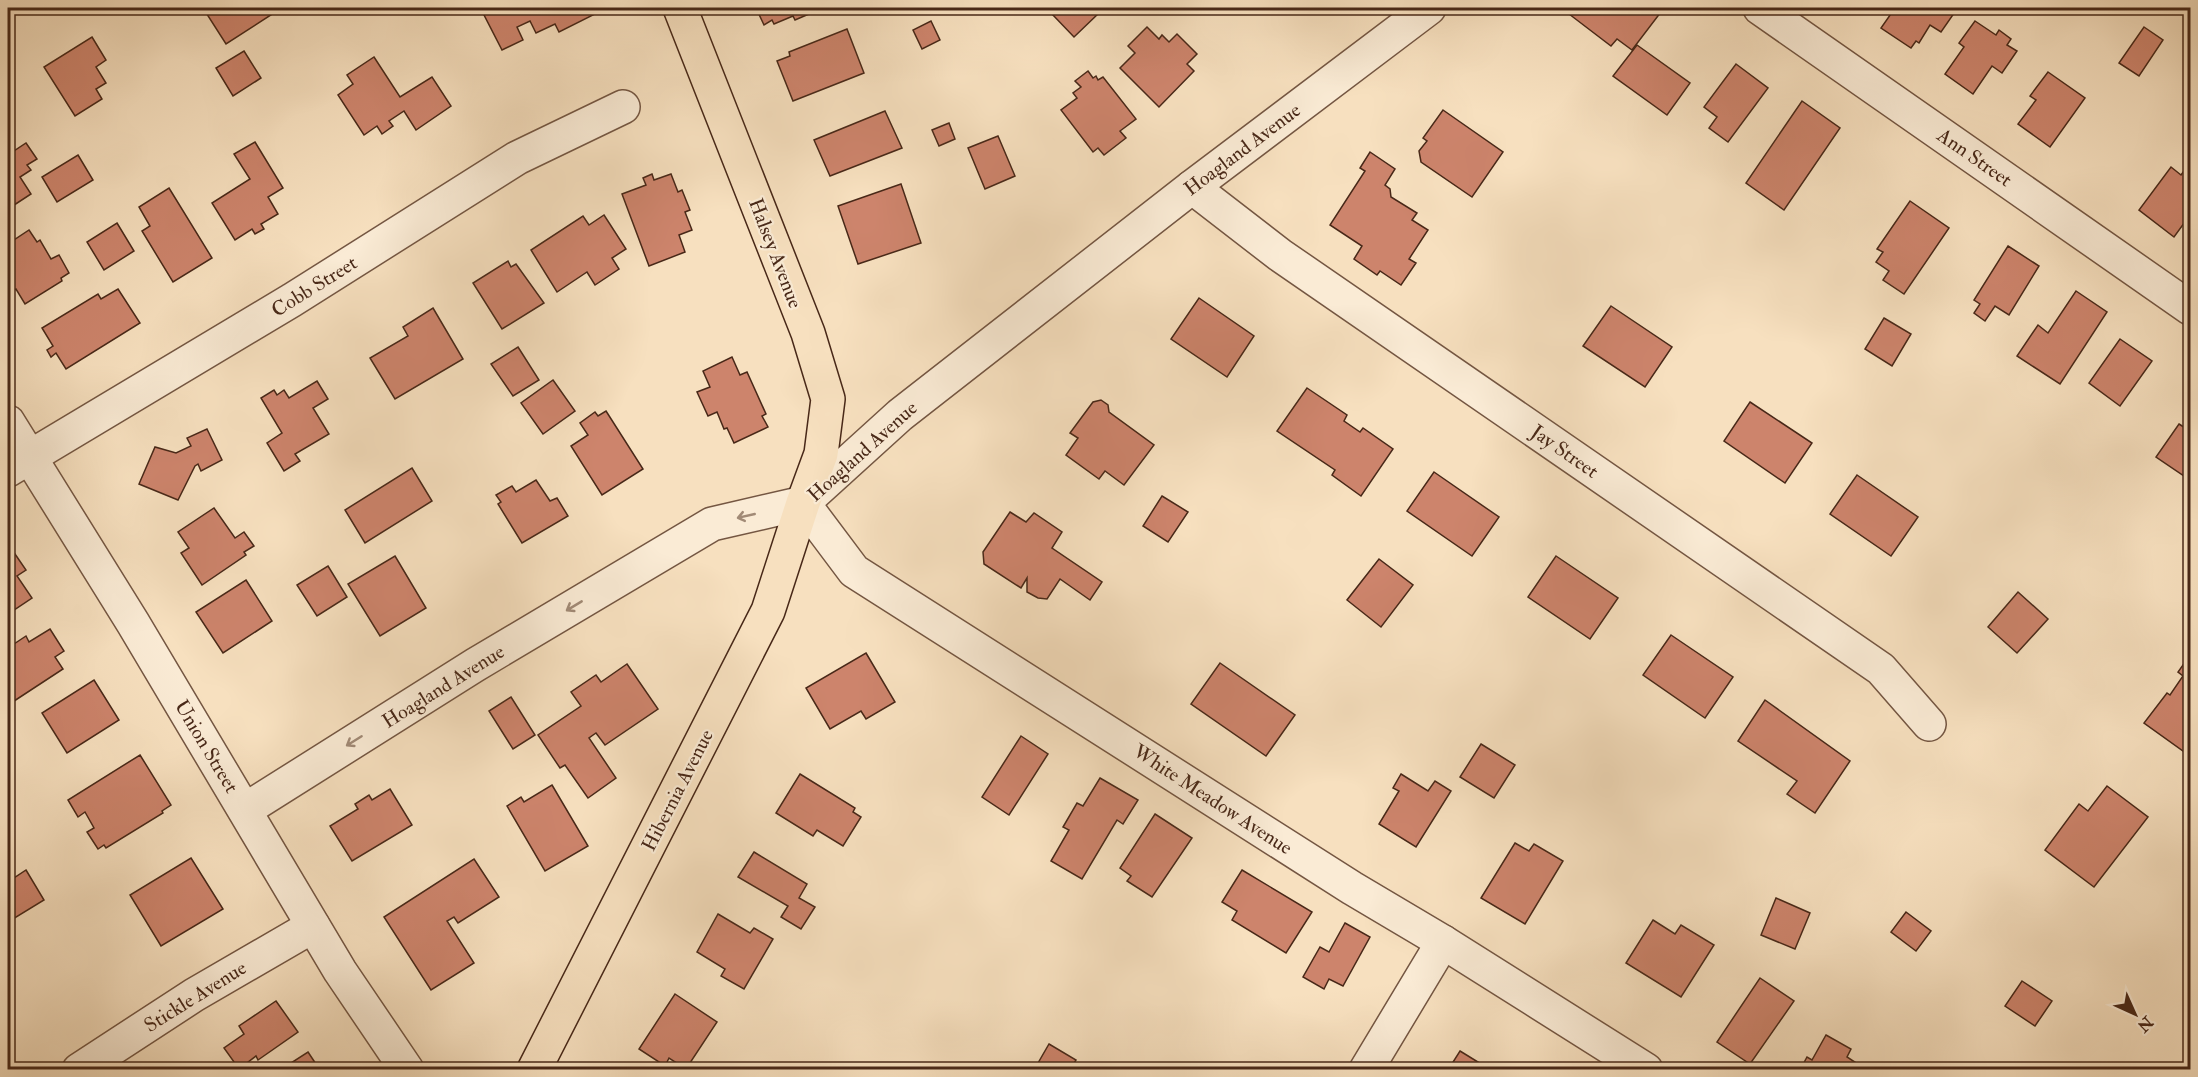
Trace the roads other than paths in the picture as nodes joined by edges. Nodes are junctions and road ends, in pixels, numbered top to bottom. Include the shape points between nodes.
1 (680, 8) edge
2 (1429, 8) edge
3 (1760, 8) edge
4 (623, 107) dead end
5 (1192, 187) junction
6 (2190, 308) edge
7 (8, 422) edge
8 (19, 464) edge
9 (803, 503) junction
10 (1929, 724) dead end
11 (245, 810) junction
12 (313, 926) junction
13 (1443, 942) junction
14 (79, 1070) edge
15 (407, 1070) edge
16 (534, 1070) edge
17 (1366, 1070) edge
18 (1646, 1070) edge

1 - 9 main road, Halsey Avenue via 808,333 828,399 821,454
2 - 5 street, Hoagland Avenue
3 - 6 street, Ann Street
4 - 8 street, Cobb Street via 517,158 292,300
5 - 9 street, Hoagland Avenue via 900,415
5 - 10 street, Jay Street via 1281,255 1881,669
7 - 8 street, Union Street
8 - 11 street, Union Street via 139,633
9 -> 11 street, Hoagland Avenue via 712,524 476,665
9 - 13 street, White Meadow Avenue via 854,571
9 - 16 main road, Hibernia Avenue via 768,611
11 - 12 street, Union Street
12 - 14 street, Stickle Avenue via 194,995
12 - 15 street, Union Street
13 - 17 street
13 - 18 street, White Meadow Avenue

